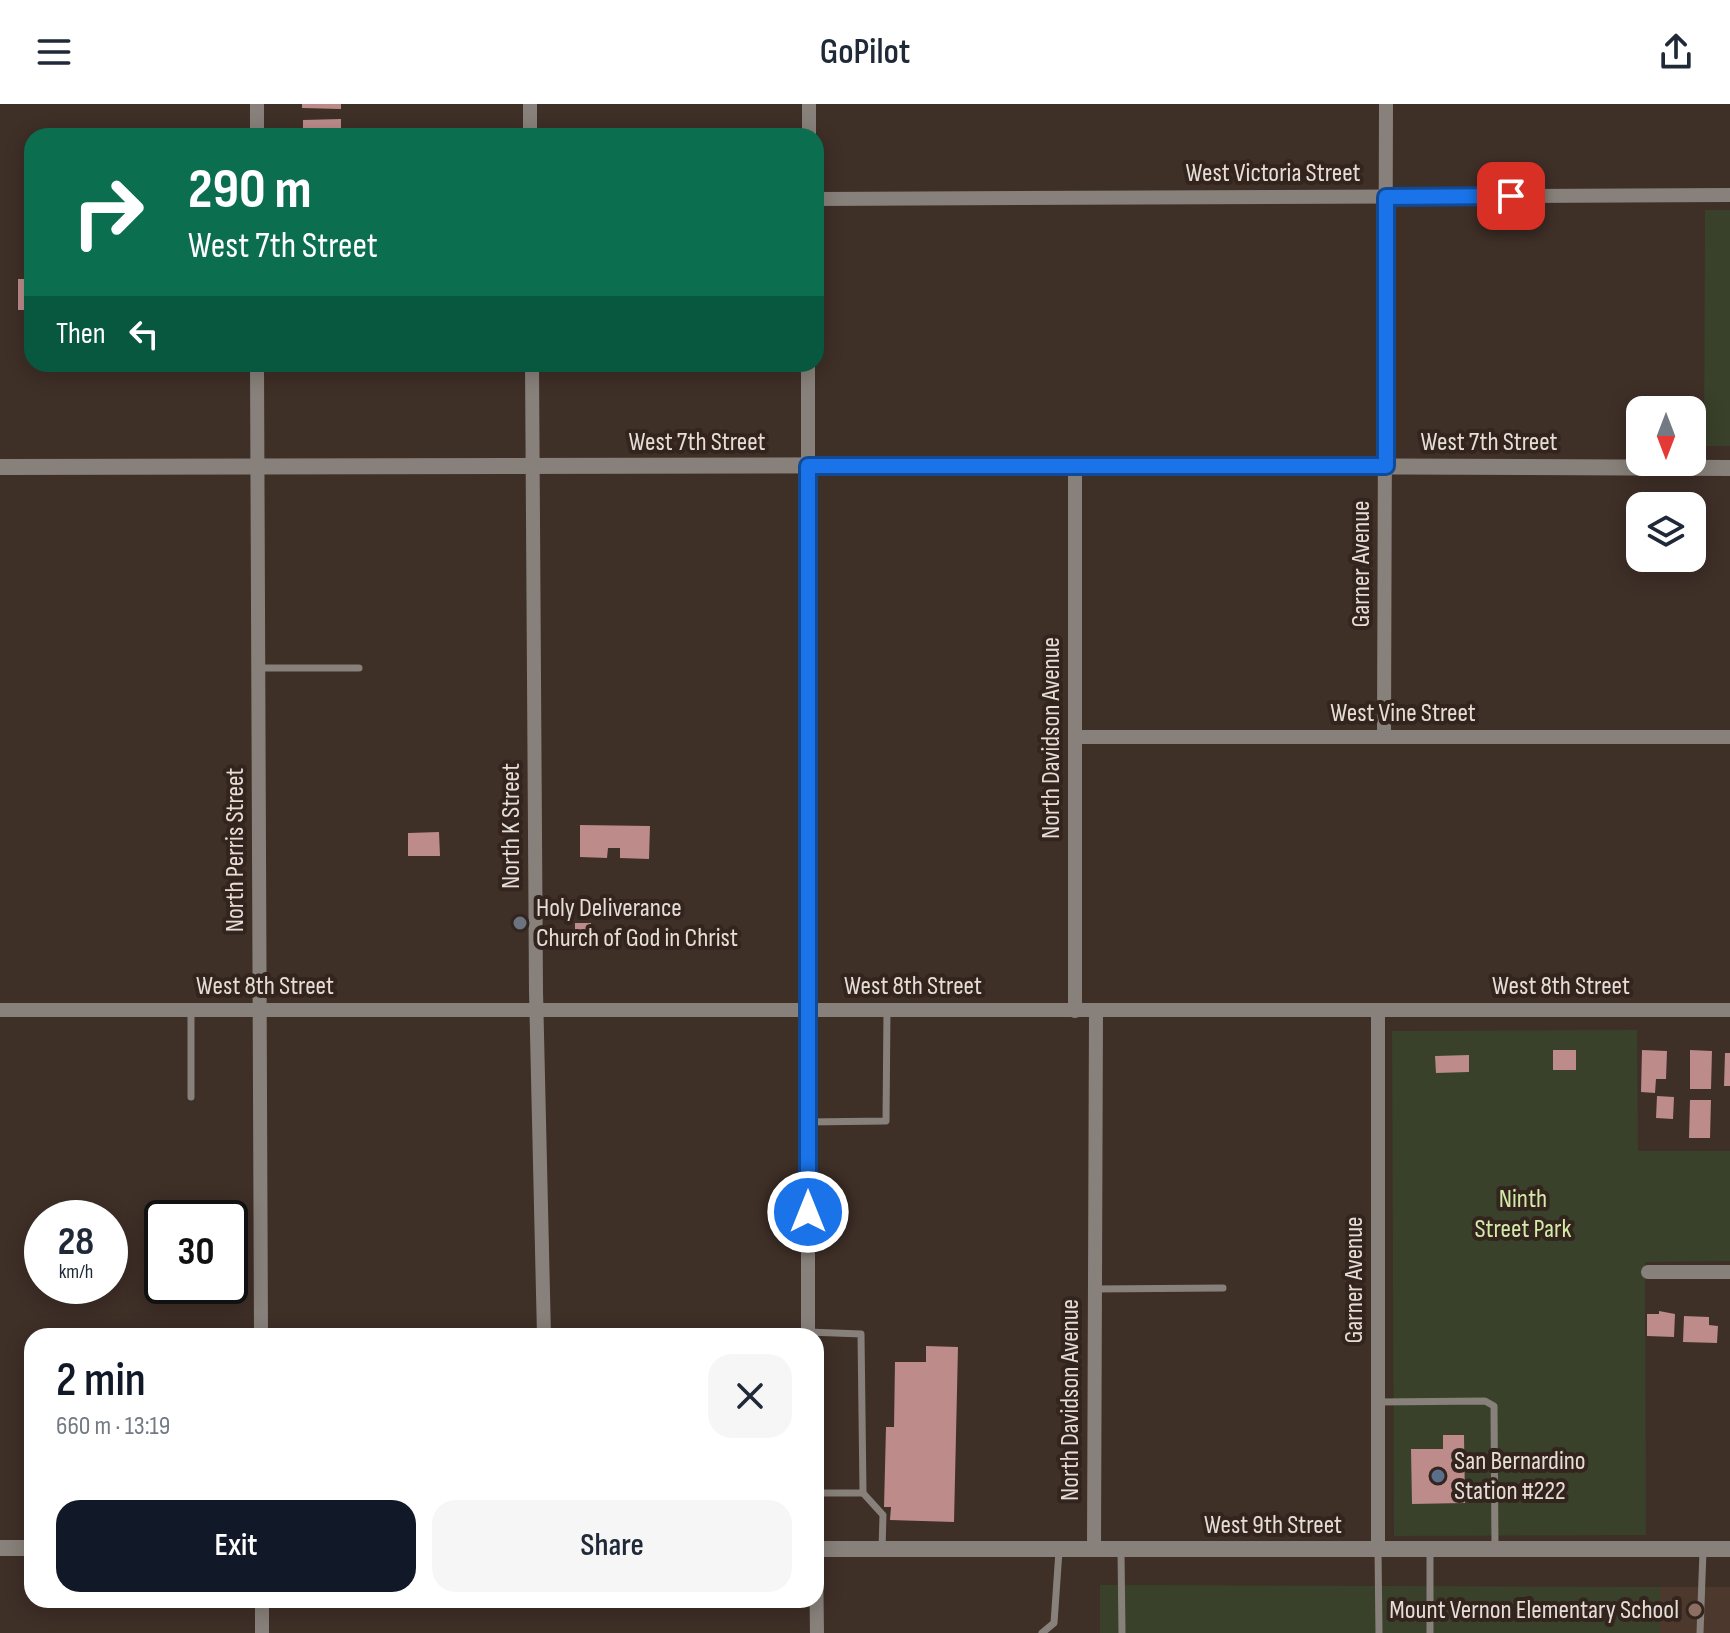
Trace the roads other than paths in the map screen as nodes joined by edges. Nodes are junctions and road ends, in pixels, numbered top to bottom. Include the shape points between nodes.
1 (257, 104) edge
2 (530, 104) edge
3 (809, 104) edge
4 (1386, 104) edge
5 (257, 128) edge
6 (530, 128) edge
7 (809, 128) edge
8 (1730, 195) edge
9 (1386, 197) junction
10 (824, 199) edge
11 (257, 372) edge
12 (532, 372) edge
13 (808, 372) edge
14 (1075, 465) junction
15 (533, 466) junction
16 (808, 466) junction
17 (1386, 466) junction
18 (0, 467) edge
19 (257, 467) junction
20 (1730, 468) edge
21 (258, 668) junction
22 (359, 668) dead end
23 (1075, 737) junction
24 (1384, 737) junction
25 (1730, 737) edge
26 (537, 1009) junction
27 (808, 1009) junction
28 (0, 1010) edge
29 (191, 1010) junction
30 (260, 1010) junction
31 (887, 1010) junction
32 (1730, 1010) edge
33 (1075, 1011) junction
34 (1096, 1011) junction
35 (1378, 1011) junction
36 (191, 1097) dead end
37 (808, 1122) junction
38 (1648, 1272) dead end
39 (1730, 1272) edge
40 (1223, 1288) dead end
41 (1095, 1289) junction
42 (261, 1328) edge
43 (544, 1328) edge
44 (808, 1328) edge
45 (824, 1334) edge
46 (1378, 1402) junction
47 (824, 1493) edge
48 (863, 1493) junction
49 (0, 1548) edge
50 (24, 1548) edge
51 (824, 1548) edge
52 (882, 1549) junction
53 (1059, 1549) junction
54 (1094, 1549) junction
55 (1121, 1549) junction
56 (1378, 1549) junction
57 (1430, 1549) junction
58 (1495, 1549) junction
59 (1703, 1549) junction
60 (1730, 1549) edge
61 (262, 1608) edge
62 (817, 1608) edge
63 (262, 1633) edge
64 (817, 1633) edge
65 (1042, 1633) edge
66 (1122, 1633) edge
67 (1379, 1633) edge
68 (1430, 1633) edge
69 (1700, 1633) edge

1 - 5 street
2 - 6 street
3 - 7 street
4 - 9 street, Garner Avenue
8 - 9 street, West Victoria Street
9 - 10 street, West Victoria Street
9 - 17 street, Garner Avenue
11 - 19 street, North Perris Street
12 - 15 street, North K Street
13 - 16 street
14 - 16 street, West 7th Street
14 - 17 street, West 7th Street
14 - 23 street, North Davidson Avenue
15 - 16 street, West 7th Street
15 - 19 street, West 7th Street
15 - 26 street, North K Street
16 - 27 street
17 - 20 street, West 7th Street
17 - 24 street, Garner Avenue
18 - 19 street, West 7th Street
19 - 21 street, North Perris Street
21 - 22 lane
21 - 30 street, North Perris Street
23 - 24 street, West Vine Street
23 - 33 street, North Davidson Avenue
24 - 25 street, West Vine Street
26 - 27 street, West 8th Street
26 - 30 street, West 8th Street
26 - 43 street, North K Street
27 - 31 street, West 8th Street
27 - 37 street
28 - 29 street, West 8th Street
29 - 30 street, West 8th Street
29 - 36 lane
30 - 42 street, North Perris Street
31 - 33 street, West 8th Street
31 - 37 lane via 886,1121
32 - 35 street, West 8th Street
33 - 34 street, West 8th Street
34 - 35 street, West 8th Street
34 - 41 street, North Davidson Avenue
35 - 46 street, Garner Avenue
37 - 44 street
38 - 39 street
40 - 41 lane
41 - 54 street, North Davidson Avenue
45 - 48 lane via 861,1334
46 - 56 street, Garner Avenue
46 - 58 lane via 1485,1401 1494,1406
47 - 48 lane
48 - 52 lane via 883,1515
49 - 50 street
51 - 52 street, West 9th Street
52 - 53 street, West 9th Street
53 - 54 street, West 9th Street
53 - 65 lane via 1054,1623
54 - 55 street, West 9th Street
55 - 56 street, West 9th Street
55 - 66 lane
56 - 57 street, West 9th Street
56 - 67 lane
57 - 58 street, West 9th Street
57 - 68 lane
58 - 59 street, West 9th Street
59 - 60 street, West 9th Street
59 - 69 lane
61 - 63 street
62 - 64 street

